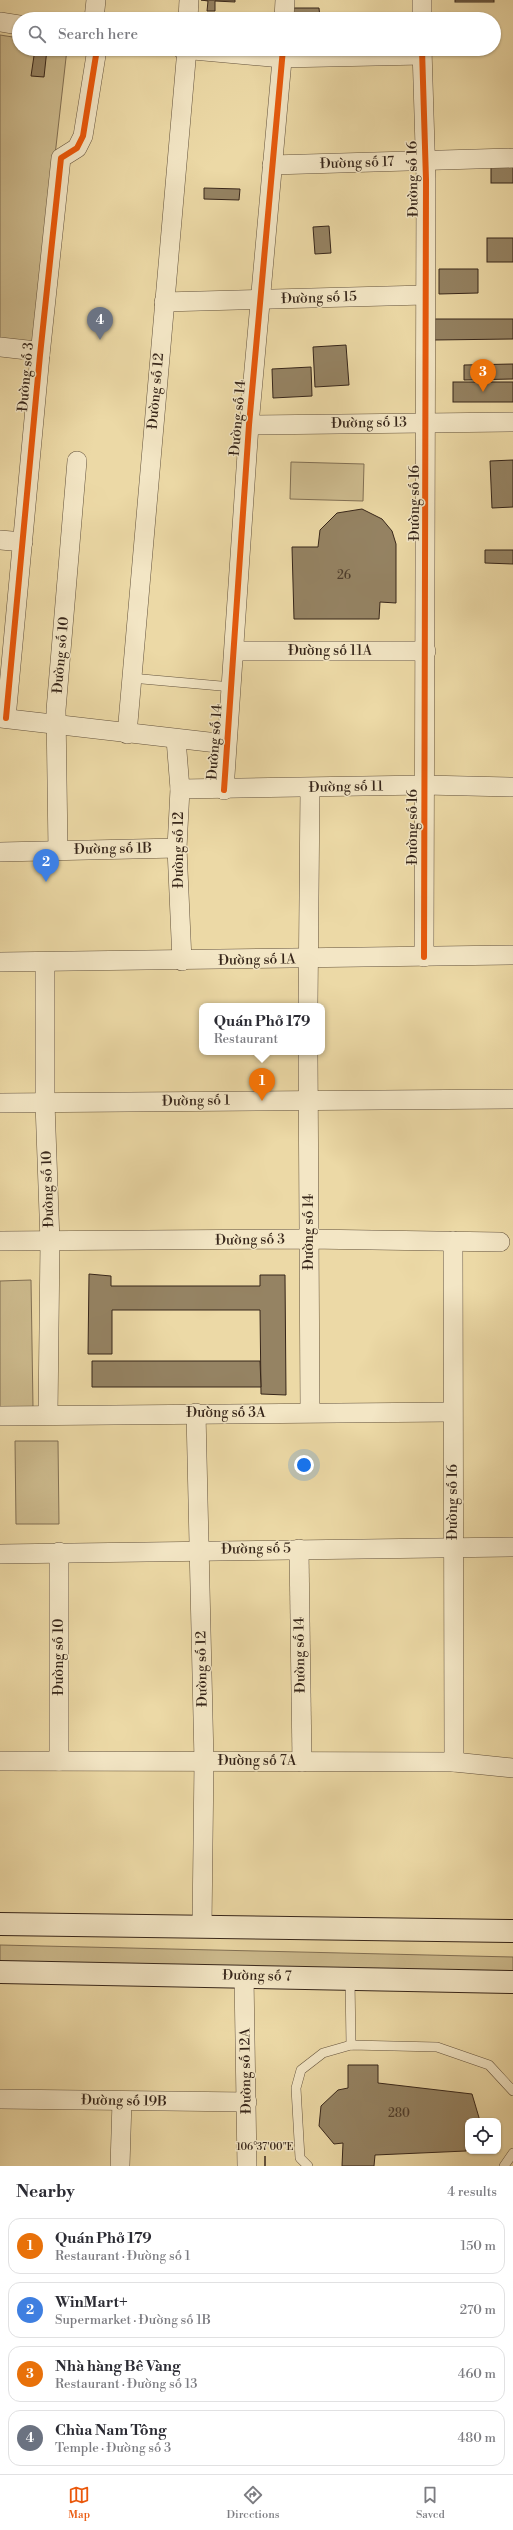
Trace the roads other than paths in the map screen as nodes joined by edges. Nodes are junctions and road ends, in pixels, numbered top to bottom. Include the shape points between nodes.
1 (96, 0) edge
2 (189, 0) edge
3 (286, 0) edge
4 (422, 0) edge
5 (95, 12) edge
6 (188, 12) edge
7 (285, 12) edge
8 (422, 12) edge
9 (0, 22) edge
10 (12, 24) edge
11 (96, 56) edge
12 (185, 56) edge
13 (282, 56) edge
14 (422, 56) edge
15 (513, 158) edge
16 (425, 160) junction
17 (272, 165) junction
18 (425, 294) junction
19 (261, 300) junction
20 (164, 302) junction
21 (0, 347) edge
22 (40, 355) junction
23 (426, 422) junction
24 (513, 422) edge
25 (249, 425) junction
26 (77, 461) dead end
27 (0, 540) edge
28 (23, 542) junction
29 (234, 650) junction
30 (426, 651) junction
31 (131, 678) junction
32 (232, 687) junction
33 (3, 718) edge
34 (56, 725) junction
35 (127, 734) junction
36 (176, 739) junction
37 (226, 744) junction
38 (425, 786) junction
39 (513, 787) edge
40 (310, 788) junction
41 (180, 789) junction
42 (224, 790) junction
43 (177, 848) junction
44 (58, 850) junction
45 (0, 852) edge
46 (513, 955) edge
47 (424, 957) junction
48 (308, 959) junction
49 (182, 961) junction
50 (0, 962) edge
51 (45, 962) junction
52 (308, 1003) edge
53 (308, 1055) edge
54 (513, 1099) edge
55 (308, 1100) junction
56 (0, 1103) edge
57 (45, 1103) junction
58 (309, 1239) junction
59 (453, 1241) junction
60 (0, 1242) edge
61 (50, 1242) junction
62 (500, 1242) dead end
63 (310, 1412) junction
64 (452, 1412) junction
65 (196, 1413) junction
66 (48, 1415) junction
67 (0, 1416) edge
68 (454, 1547) junction
69 (513, 1547) edge
70 (299, 1549) junction
71 (200, 1550) junction
72 (59, 1552) junction
73 (0, 1554) edge
74 (0, 1761) edge
75 (59, 1761) junction
76 (204, 1761) junction
77 (302, 1762) junction
78 (454, 1762) junction
79 (513, 1768) edge
80 (0, 1924) edge
81 (202, 1926) junction
82 (513, 1931) edge
83 (0, 1972) edge
84 (244, 1976) junction
85 (350, 1978) junction
86 (513, 1982) edge
87 (351, 2045) junction
88 (513, 2091) edge
89 (0, 2099) edge
90 (122, 2101) junction
91 (247, 2102) junction
92 (513, 2153) edge
93 (120, 2166) edge
94 (247, 2166) edge
95 (308, 2166) edge
96 (504, 2166) edge

1 - 5 street
2 - 6 street
3 - 7 street
4 - 8 street
9 - 10 street
11 - 22 street, Đường số 3 via 82,136 76,148 61,158
12 - 20 street, Đường số 12
13 - 17 street, Đường số 14
14 - 16 street, Đường số 16
15 - 16 street, Đường số 17
16 - 17 street, Đường số 17
16 - 18 street, Đường số 16
17 - 19 street, Đường số 14
18 - 19 street, Đường số 15
18 - 23 street, Đường số 16
19 - 20 street, Đường số 15
19 - 25 street, Đường số 14
20 - 31 street, Đường số 12
21 - 22 street via 36,351
22 - 28 street, Đường số 3
23 - 24 street, Đường số 13
23 - 25 street, Đường số 13
23 - 30 street, Đường số 16
25 - 29 street, Đường số 14
26 - 34 street, Đường số 10
27 - 28 street
28 - 33 street, Đường số 3
29 - 30 street, Đường số 11A
29 - 32 street, Đường số 14
30 - 38 street, Đường số 16
31 - 32 lane
31 - 35 street, Đường số 12
32 - 37 street, Đường số 14
33 - 34 street
34 - 35 street
34 - 44 street, Đường số 10
35 - 36 street
36 - 37 street
36 - 41 street, Đường số 12
37 - 42 street, Đường số 14
38 - 39 street, Đường số 11
38 - 40 street, Đường số 11
38 - 47 street, Đường số 16
40 - 42 street, Đường số 11
40 - 48 street
41 - 42 street, Đường số 11
41 - 43 street, Đường số 12
43 - 44 street, Đường số 1B
43 - 49 street, Đường số 12
44 - 45 street, Đường số 1B
46 - 47 street, Đường số 1A
47 - 48 street, Đường số 1A
48 - 49 street, Đường số 1A
48 - 52 street
49 - 51 street, Đường số 1A
50 - 51 street, Đường số 1A
51 - 57 street, Đường số 10
53 - 55 street, Đường số 14
54 - 55 street, Đường số 1
55 - 57 street, Đường số 1
55 - 58 street, Đường số 14
56 - 57 street, Đường số 1
57 - 61 street, Đường số 10
58 - 59 street, Đường số 3
58 - 61 street, Đường số 3
58 - 63 street, Đường số 14
59 - 62 street, Đường số 3
59 - 64 street, Đường số 16
60 - 61 street, Đường số 3
61 - 66 street, Đường số 10
63 - 64 street, Đường số 3A
63 - 65 street, Đường số 3A
64 - 68 street, Đường số 16
65 - 66 street, Đường số 3A
65 - 71 street, Đường số 12
66 - 67 street, Đường số 3A
68 - 69 street, Đường số 5
68 - 70 street, Đường số 5
68 - 78 street, Đường số 16
70 - 71 street, Đường số 5
70 - 77 street, Đường số 14
71 - 72 street, Đường số 5
71 - 76 street, Đường số 12
72 - 73 street, Đường số 5
72 - 75 street, Đường số 10
74 - 75 street, Đường số 7A
75 - 76 street, Đường số 7A
76 - 77 street, Đường số 7A
76 - 81 street, Đường số 12
77 - 78 street, Đường số 7A
78 - 79 street, Đường số 7A
80 - 81 main road
81 - 82 main road
83 - 84 main road, Đường số 7
84 - 85 main road, Đường số 7
84 - 91 street, Đường số 12A
85 - 86 main road, Đường số 7
85 - 87 lane
87 - 88 lane via 437,2047 489,2065
87 - 95 lane via 323,2054 301,2070 296,2088 296,2105 300,2158
89 - 90 street, Đường số 19B
90 - 91 street, Đường số 19B
90 - 93 street
91 - 94 street, Đường số 12A
92 - 96 lane

